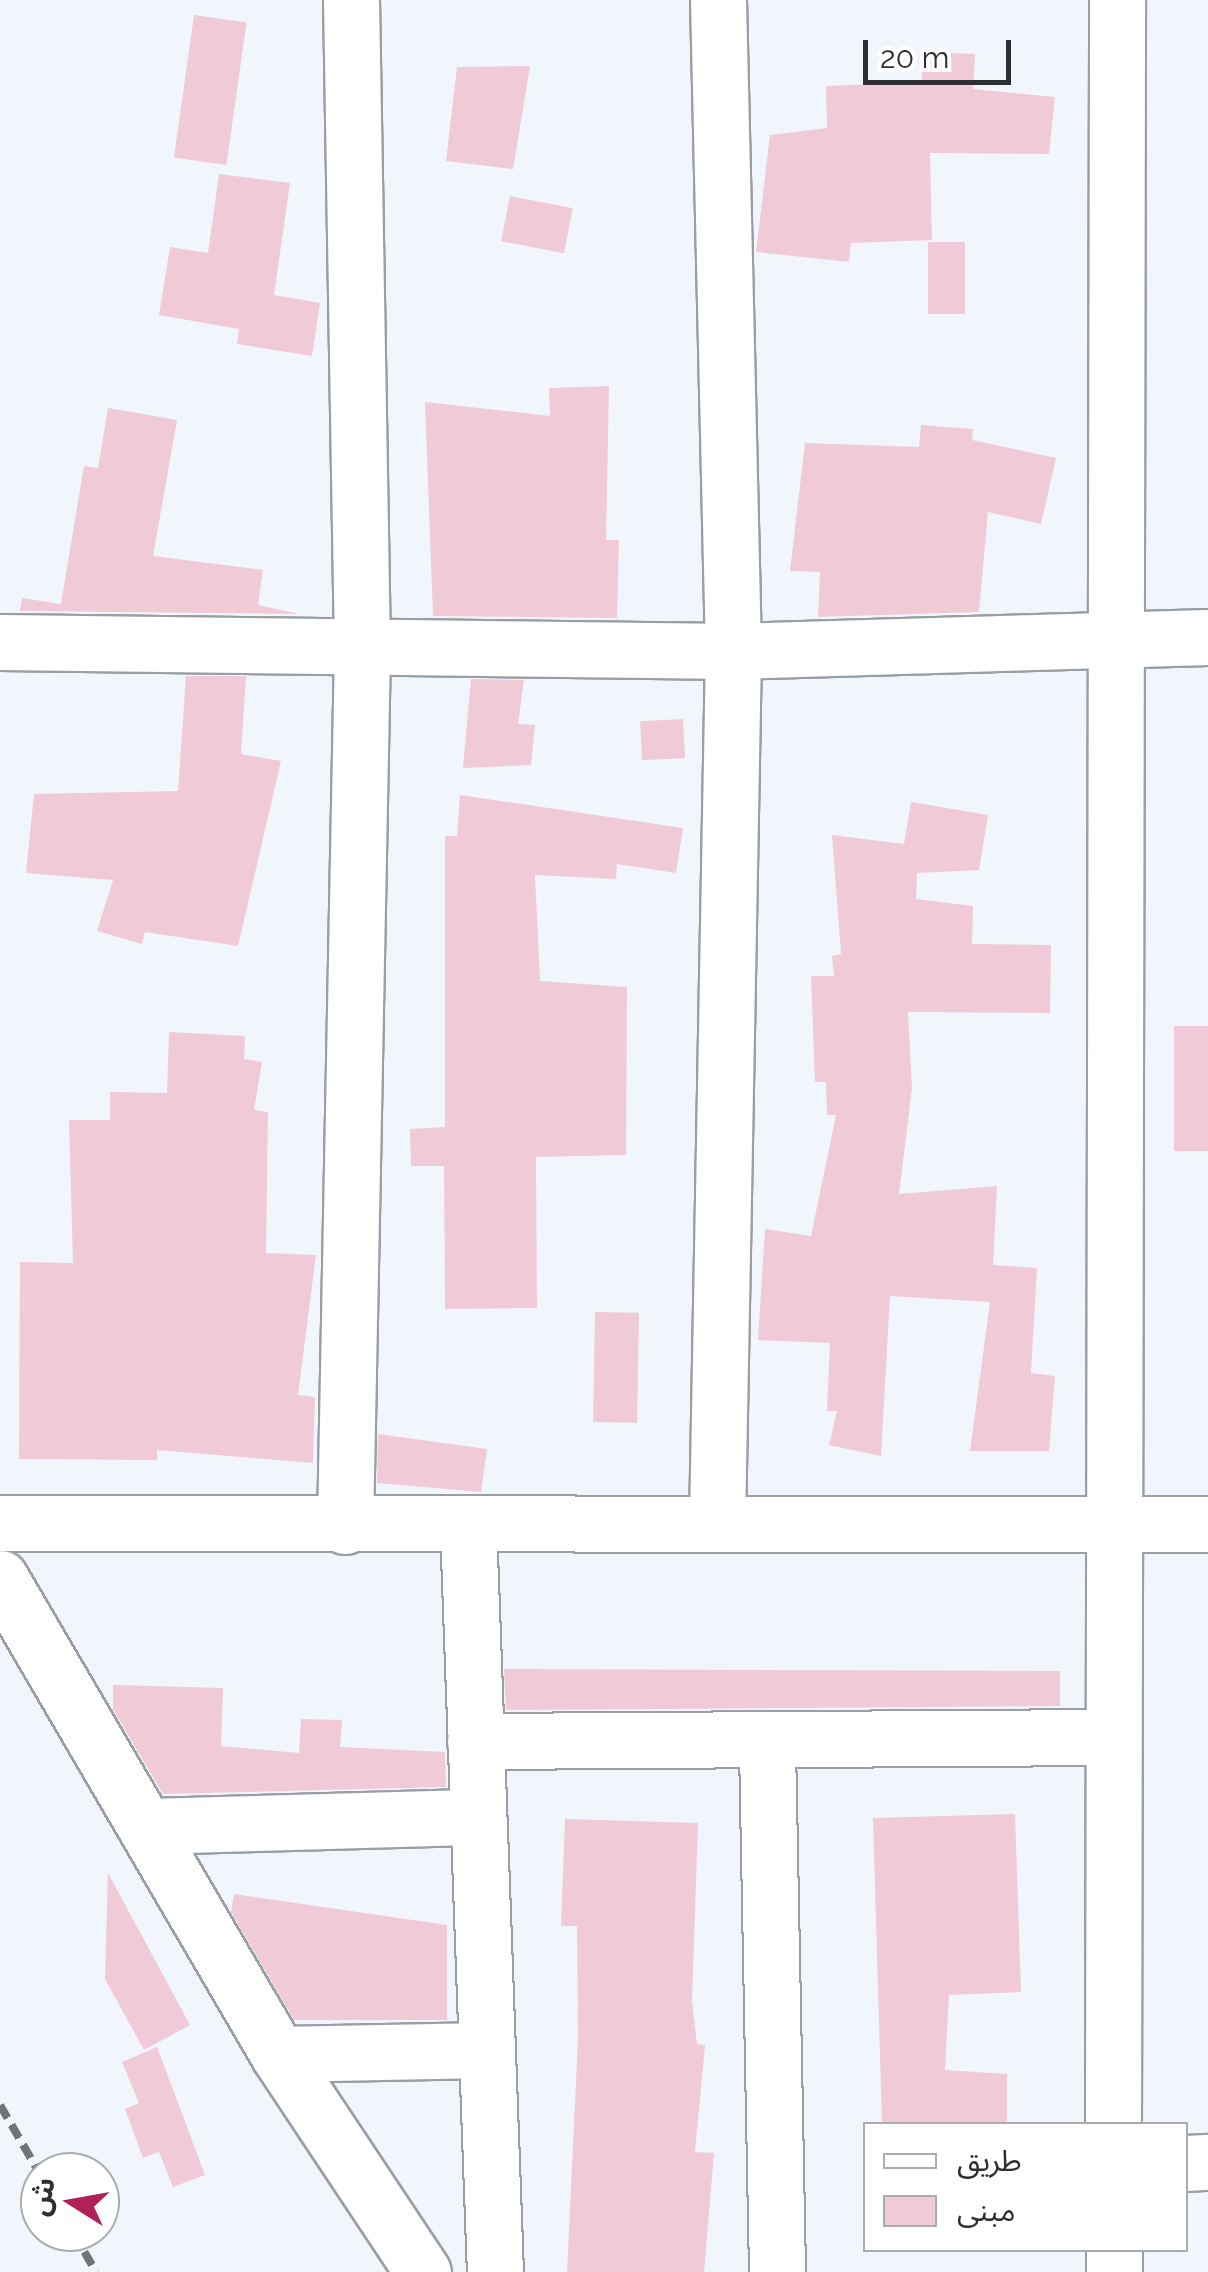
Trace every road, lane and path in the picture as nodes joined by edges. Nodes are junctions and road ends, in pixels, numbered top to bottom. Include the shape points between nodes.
1 (351, 0) edge
2 (718, 0) edge
3 (1117, 0) edge
4 (1208, 637) edge
5 (1120, 638) junction
6 (0, 642) edge
7 (362, 649) junction
8 (733, 651) junction
9 (0, 1523) edge
10 (717, 1524) junction
11 (1117, 1524) junction
12 (1208, 1524) edge
13 (344, 1526) junction
14 (468, 1526) junction
15 (0, 1578) edge
16 (1113, 1737) junction
17 (475, 1741) junction
18 (767, 1746) junction
19 (478, 1817) junction
20 (150, 1826) junction
21 (487, 2050) junction
22 (278, 2054) junction
23 (1113, 2122) edge
24 (423, 2272) edge
25 (495, 2272) edge
26 (777, 2272) edge

1 - 7 street
2 - 8 street
3 - 5 street
4 - 5 street
5 - 8 street
5 - 11 street
6 - 7 street
7 - 8 street
7 - 13 street
8 - 10 street
9 - 13 street
10 - 11 street
10 - 14 street
11 - 12 street
11 - 16 street
13 - 14 street
14 - 17 street
15 - 20 street
16 - 18 street
16 - 23 street
17 - 18 street
17 - 19 street
18 - 26 street
19 - 20 street
19 - 21 street
20 - 22 street
21 - 22 street
21 - 25 street
22 - 24 street

